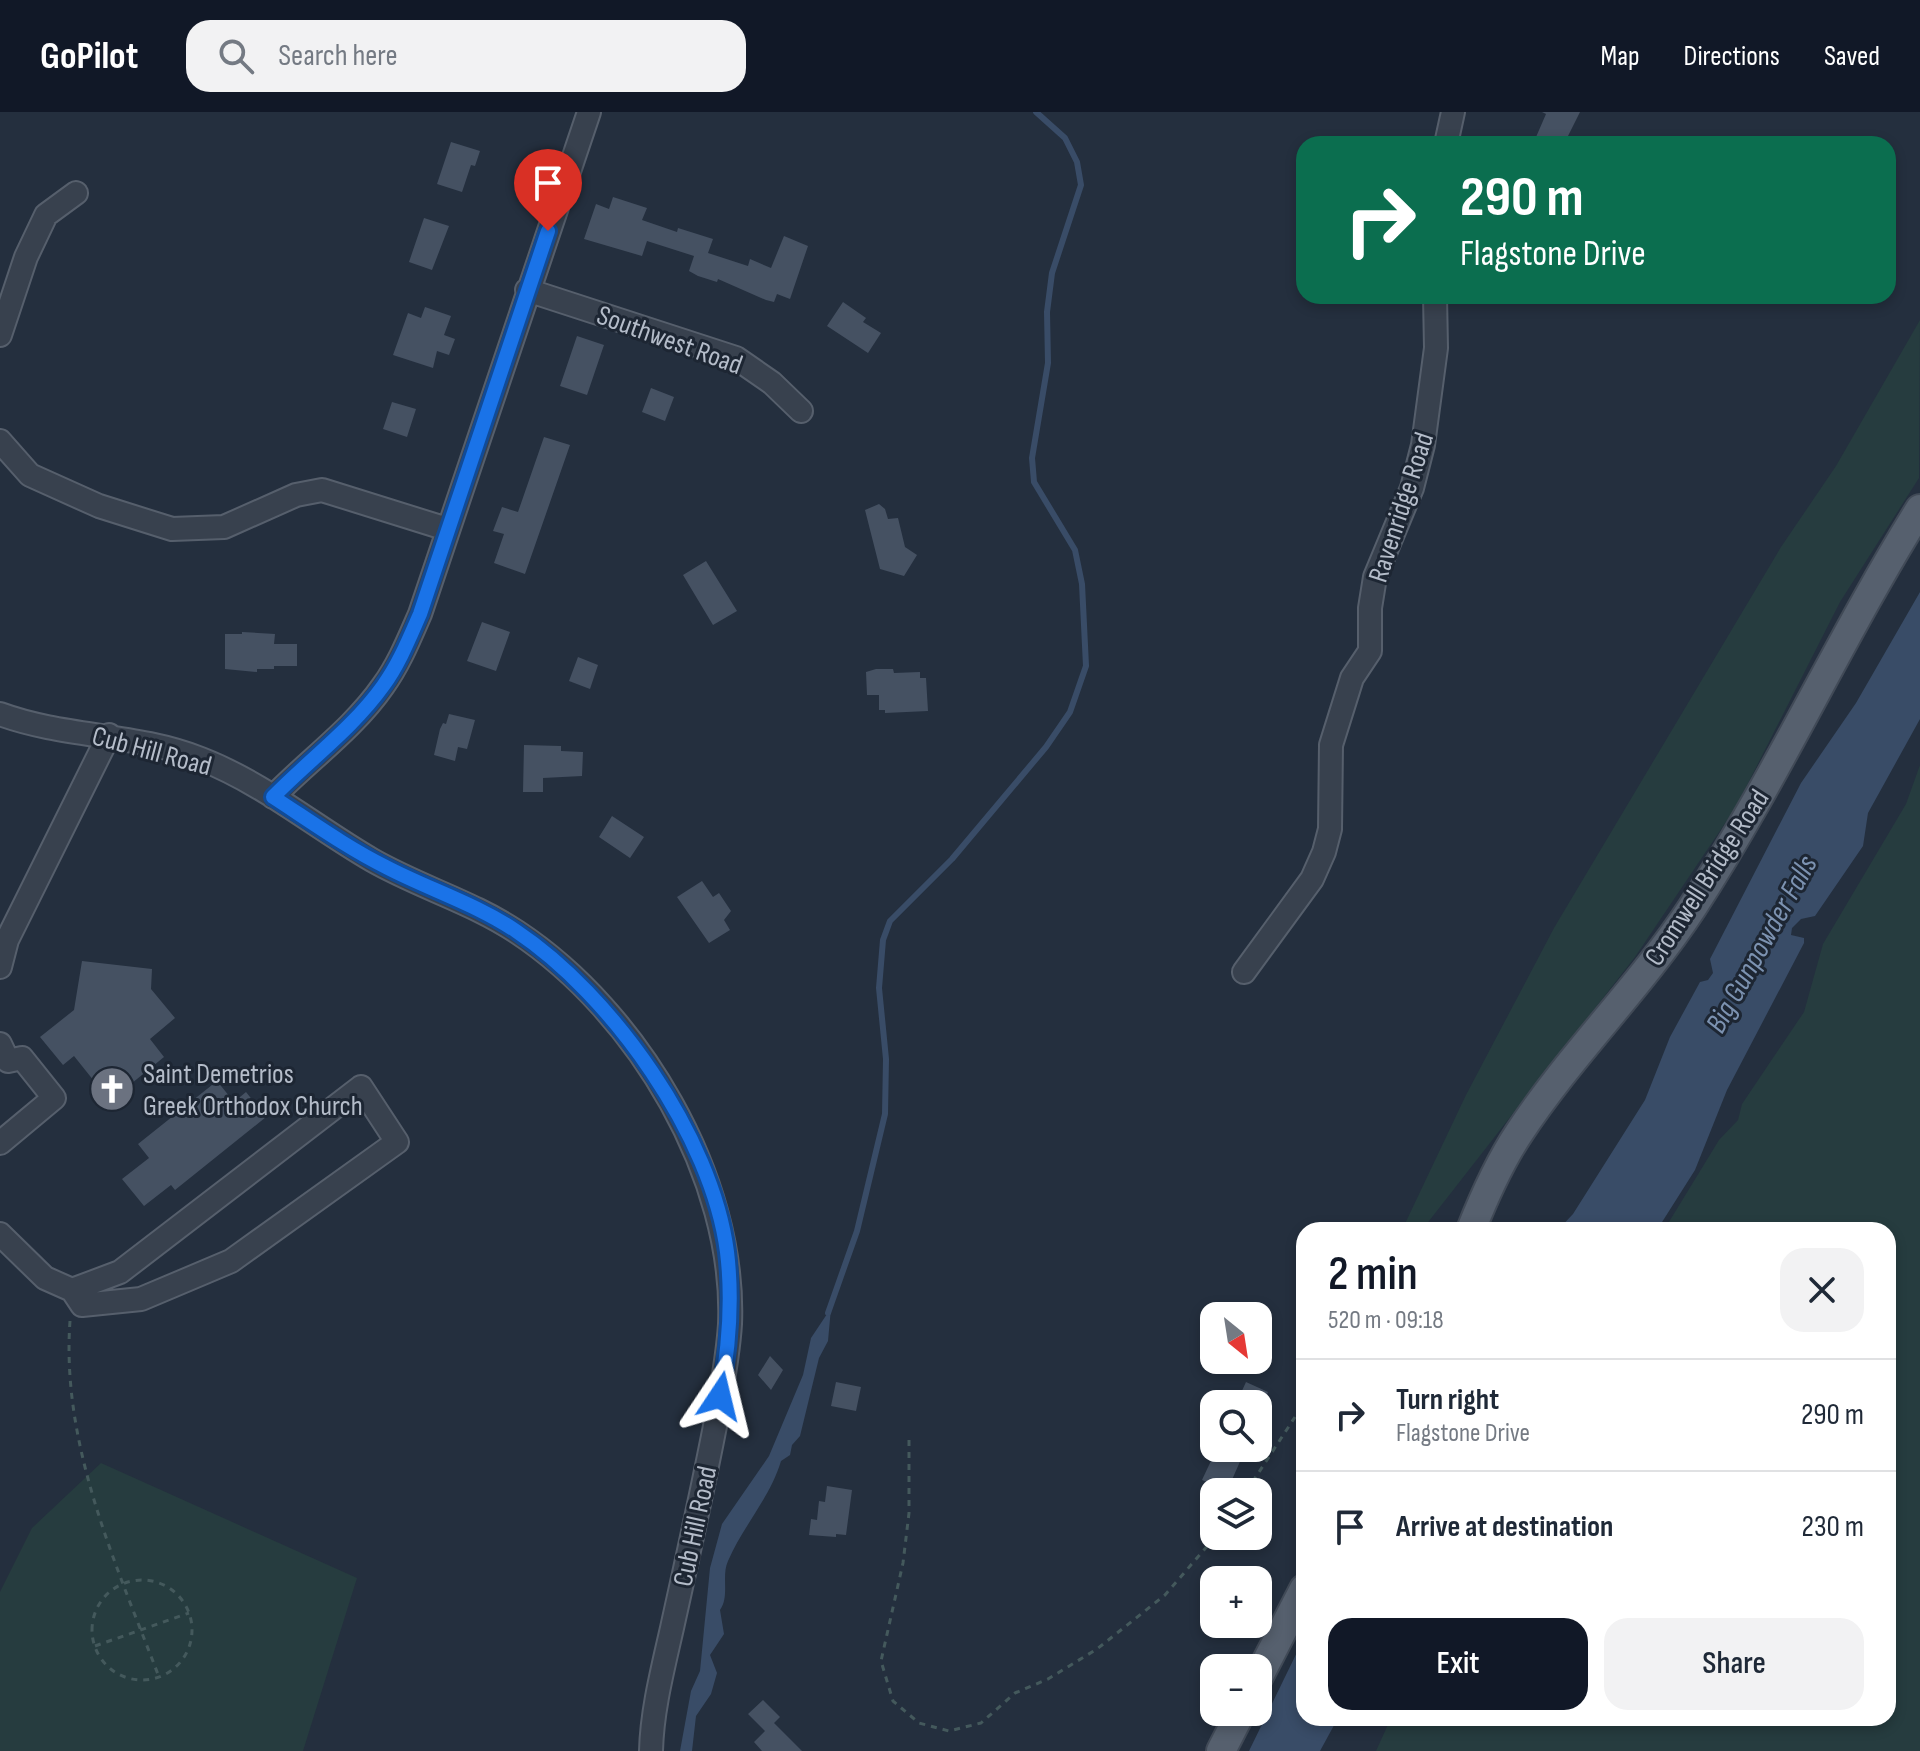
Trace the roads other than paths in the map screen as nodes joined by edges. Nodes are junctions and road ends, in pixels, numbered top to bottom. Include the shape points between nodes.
1 (589, 112) edge
2 (1453, 112) edge
3 (1448, 136) edge
4 (76, 193) dead end
5 (527, 290) junction
6 (1435, 304) edge
7 (0, 335) edge
8 (801, 411) dead end
9 (0, 441) edge
10 (1920, 509) edge
11 (447, 529) junction
12 (0, 714) edge
13 (109, 735) junction
14 (273, 797) junction
15 (0, 967) edge
16 (1244, 972) dead end
17 (0, 1044) edge
18 (0, 1143) edge
19 (1475, 1222) edge
20 (0, 1234) edge
21 (72, 1290) junction
22 (1296, 1604) edge
23 (1270, 1654) edge
24 (1234, 1726) edge
25 (651, 1751) edge
26 (1221, 1751) edge

1 - 5 street
2 - 3 street
4 - 7 street via 46,215
5 - 8 street, Southwest Road via 736,358
5 - 11 street
6 - 16 street, Ravenridge Road via 1436,348 1423,445 1412,488 1375,577 1370,651 1352,678 1331,745 1330,829 1324,852 1312,879
9 - 11 street via 30,475 99,506 172,529 224,527 296,495 322,490
10 - 19 main road, Cromwell Bridge Road via 1716,870 1653,961 1536,1108 1502,1161
11 - 14 street via 420,614 382,688
12 - 13 street, Cub Hill Road
13 - 14 street, Cub Hill Road via 200,759
13 - 15 street via 7,940
14 - 25 street, Cub Hill Road via 385,867 513,929 568,972 593,995 647,1066 706,1175 727,1250 728,1351
17 - 18 street via 8,1061 22,1058 54,1098
20 - 21 street via 45,1278
21 - 21 street via 82,1305 141,1299 231,1261 397,1142 361,1087 120,1272
22 - 23 main road
24 - 26 main road

